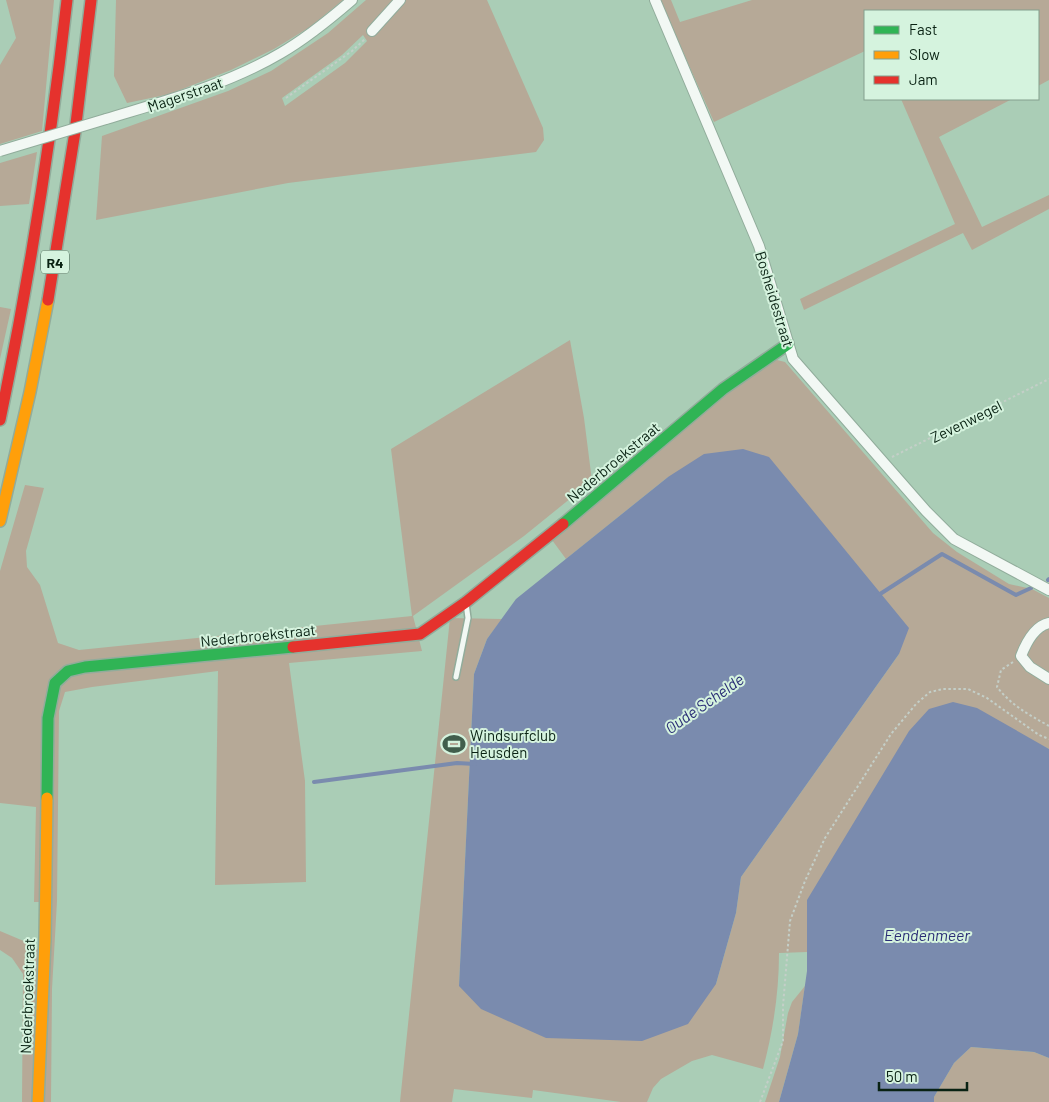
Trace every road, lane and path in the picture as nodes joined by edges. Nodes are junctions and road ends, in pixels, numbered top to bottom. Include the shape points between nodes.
1 (67, 0) edge
2 (91, 0) edge
3 (352, 0) edge
4 (400, 0) edge
5 (655, 0) edge
6 (372, 32) joint
7 (286, 98) dead end
8 (0, 151) edge
9 (788, 344) junction
10 (1049, 379) edge
11 (0, 420) edge
12 (883, 462) junction
13 (0, 521) edge
14 (1049, 590) edge
15 (466, 602) junction
16 (1049, 623) edge
17 (1021, 656) junction
18 (456, 676) dead end
19 (1049, 679) edge
20 (1049, 726) edge
21 (1049, 739) edge
22 (38, 1102) edge
23 (760, 1102) edge

1 - 11 main road, R4 via 34,240
2 - 13 main road, R4 via 79,111 58,249 42,339
3 - 8 street, Magerstraat, bridge via 312,33 262,64 215,85
4 - 6 street
5 - 9 street, Bosheidestraat via 759,246
6 - 7 path via 352,51
9 - 12 street, Bosheidestraat via 793,359
9 - 15 main road, Nederbroekstraat via 723,388
10 - 12 path, Zevenwegel
12 - 14 street, Bosheidestraat via 954,540
15 - 18 lane via 468,618
15 - 22 main road, Nederbroekstraat via 420,634 85,667 68,671 55,682 48,718 45,940
16 - 17 street via 1042,624 1036,631
17 - 19 street via 1030,667
17 - 20 path via 1001,670 997,686 1019,709
21 - 23 path via 968,689 930,692 891,734 825,838 790,921 783,1041

